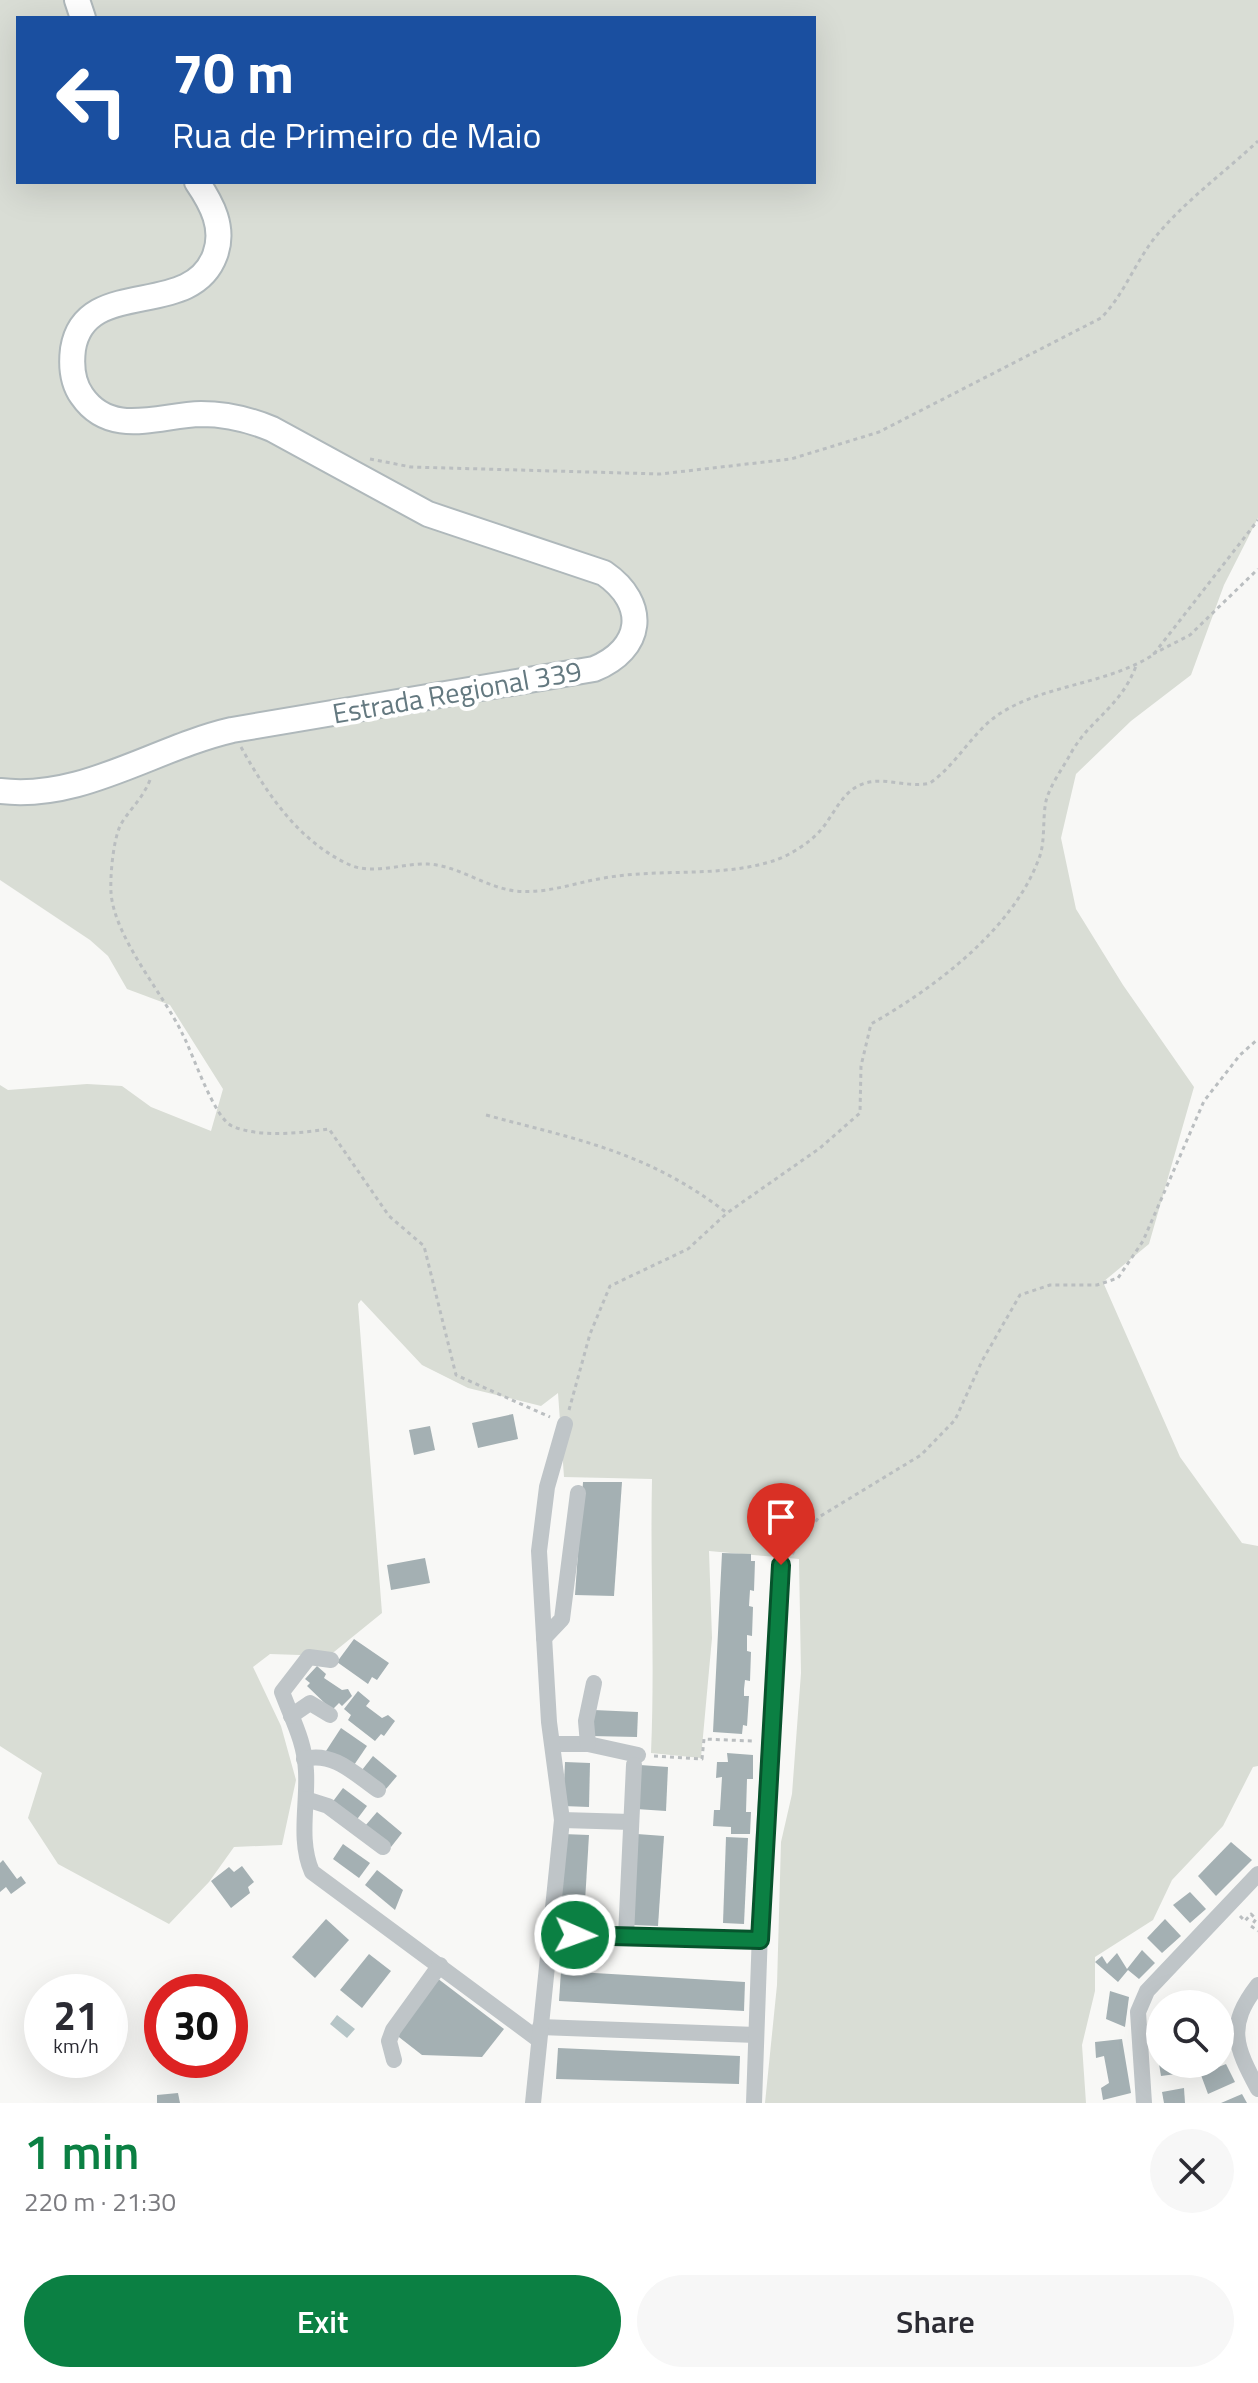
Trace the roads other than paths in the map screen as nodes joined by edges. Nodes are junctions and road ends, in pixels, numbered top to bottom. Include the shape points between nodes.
1 (198, 184) edge
2 (0, 791) edge
3 (565, 1424) road end
4 (578, 1493) dead end
5 (781, 1565) road end
6 (544, 1638) junction
7 (331, 1660) dead end
8 (594, 1683) dead end
9 (330, 1715) dead end
10 (291, 1716) junction
11 (554, 1744) junction
12 (588, 1744) junction
13 (304, 1759) junction
14 (378, 1790) dead end
15 (306, 1799) junction
16 (562, 1820) junction
17 (631, 1822) junction
18 (383, 1847) dead end
19 (1258, 1874) edge
20 (550, 1934) junction
21 (626, 1936) junction
22 (760, 1940) junction
23 (440, 1965) junction
24 (1258, 1985) edge
25 (540, 2034) junction
26 (756, 2035) junction
27 (394, 2060) dead end
28 (1258, 2089) edge
29 (533, 2103) edge
30 (754, 2103) edge
31 (1144, 2103) edge

1 - 2 main road, Estrada Regional 339 via 218,225 213,261 203,277 179,292 116,303 96,313 74,343 73,374 94,408 117,421 196,414 231,416 272,429 428,514 604,573 632,602 635,616 628,644 594,669 232,730 61,790
3 - 6 street via 547,1487 539,1551
4 - 6 street via 562,1619
5 - 22 street
6 - 11 street
7 - 10 street via 309,1657 295,1673 282,1692
8 - 12 street via 586,1721
9 - 10 street via 310,1703
10 - 13 street
11 - 12 street
11 - 16 street
12 - 17 street via 636,1760
13 - 14 street via 320,1755 334,1760
13 - 15 street
15 - 18 street via 328,1806
15 - 23 street via 305,1855 312,1872
16 - 17 street
16 - 20 street
17 - 21 street
19 - 31 street via 1147,1991 1138,2012
20 - 21 street
20 - 25 street
21 - 22 street
22 - 26 street
23 - 25 street
23 - 27 street via 393,2030 389,2041
24 - 28 street via 1235,2028 1240,2055
25 - 26 street
25 - 29 street
26 - 30 street

